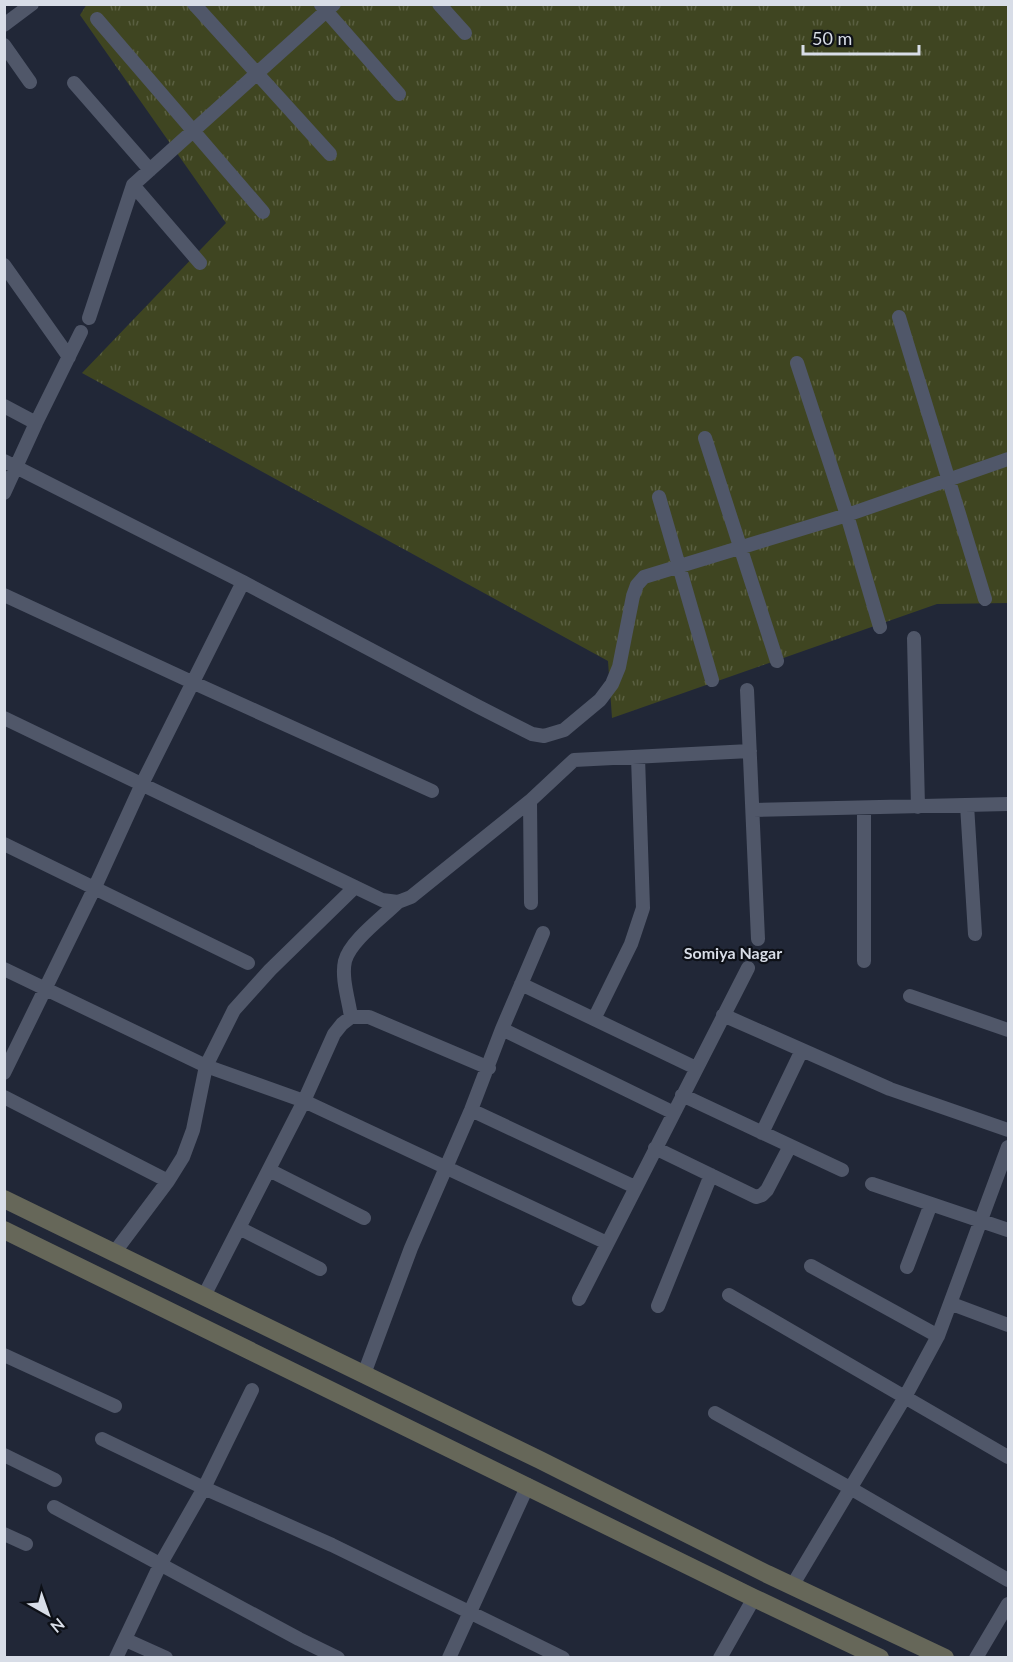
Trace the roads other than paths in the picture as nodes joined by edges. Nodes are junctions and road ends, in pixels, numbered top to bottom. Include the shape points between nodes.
1 (32, 4) edge
2 (195, 4) edge
3 (438, 4) edge
4 (326, 7) edge
5 (97, 19) dead end
6 (4, 25) edge
7 (465, 33) dead end
8 (4, 45) edge
9 (256, 74) junction
10 (30, 82) dead end
11 (74, 83) dead end
12 (399, 94) dead end
13 (194, 130) junction
14 (330, 154) dead end
15 (150, 170) junction
16 (133, 185) junction
17 (263, 212) dead end
18 (200, 263) dead end
19 (4, 265) edge
20 (900, 317) dead end
21 (89, 318) dead end
22 (81, 332) dead end
23 (69, 357) junction
24 (797, 363) dead end
25 (4, 406) edge
26 (36, 423) junction
27 (705, 438) dead end
28 (1008, 459) edge
29 (10, 464) edge
30 (949, 480) junction
31 (4, 493) edge
32 (659, 497) dead end
33 (847, 515) junction
34 (740, 547) junction
35 (680, 566) junction
36 (243, 582) junction
37 (4, 595) edge
38 (985, 599) dead end
39 (880, 627) dead end
40 (914, 638) dead end
41 (777, 661) dead end
42 (712, 680) dead end
43 (194, 683) junction
44 (747, 690) dead end
45 (4, 718) edge
46 (750, 751) junction
47 (638, 757) junction
48 (142, 784) junction
49 (432, 790) dead end
50 (530, 801) junction
51 (1008, 804) edge
52 (967, 805) junction
53 (918, 807) junction
54 (864, 808) junction
55 (753, 810) junction
56 (4, 844) edge
57 (355, 887) junction
58 (94, 889) junction
59 (398, 902) junction
60 (531, 903) dead end
61 (543, 933) dead end
62 (975, 934) dead end
63 (758, 939) dead end
64 (864, 961) dead end
65 (248, 963) dead end
66 (748, 968) dead end
67 (4, 969) edge
68 (521, 984) junction
69 (46, 988) junction
70 (910, 996) dead end
71 (723, 1015) junction
72 (351, 1017) junction
73 (594, 1019) junction
74 (502, 1029) junction
75 (1008, 1030) edge
76 (802, 1050) junction
77 (206, 1066) junction
78 (489, 1068) junction
79 (696, 1068) junction
80 (4, 1073) edge
81 (682, 1095) junction
82 (4, 1097) edge
83 (304, 1101) junction
84 (471, 1110) junction
85 (672, 1112) junction
86 (1008, 1130) edge
87 (762, 1133) junction
88 (790, 1146) junction
89 (1008, 1147) edge
90 (655, 1148) junction
91 (445, 1166) junction
92 (269, 1170) junction
93 (842, 1170) dead end
94 (711, 1175) junction
95 (168, 1181) junction
96 (872, 1184) dead end
97 (635, 1187) junction
98 (4, 1199) edge
99 (931, 1204) junction
100 (364, 1218) dead end
101 (982, 1222) junction
102 (239, 1228) junction
103 (4, 1230) edge
104 (1008, 1230) edge
105 (607, 1243) junction
106 (114, 1253) junction
107 (811, 1266) dead end
108 (907, 1267) dead end
109 (320, 1269) dead end
110 (729, 1295) dead end
111 (204, 1296) junction
112 (579, 1299) dead end
113 (952, 1304) junction
114 (658, 1305) dead end
115 (1008, 1325) edge
116 (938, 1336) junction
117 (4, 1355) edge
118 (364, 1374) junction
119 (252, 1390) dead end
120 (905, 1397) junction
121 (115, 1406) dead end
122 (715, 1413) dead end
123 (102, 1439) dead end
124 (4, 1455) edge
125 (1008, 1457) edge
126 (55, 1480) dead end
127 (528, 1485) junction
128 (204, 1488) junction
129 (850, 1488) junction
130 (54, 1507) dead end
131 (4, 1534) edge
132 (26, 1544) dead end
133 (160, 1565) junction
134 (1008, 1580) edge
135 (792, 1586) junction
136 (754, 1598) junction
137 (1008, 1604) edge
138 (469, 1613) junction
139 (126, 1640) junction
140 (116, 1658) edge
141 (166, 1658) edge
142 (338, 1658) edge
143 (449, 1658) edge
144 (563, 1658) edge
145 (720, 1658) edge
146 (880, 1658) edge
147 (945, 1658) edge
148 (976, 1658) edge

1 - 6 street
2 - 9 street
3 - 7 street
4 - 9 street
4 - 12 street
5 - 13 street
8 - 10 street
9 - 13 street
9 - 14 street
11 - 15 street
13 - 15 street
13 - 17 street
15 - 16 street
16 - 18 street
16 - 21 street
19 - 23 street
20 - 30 street
22 - 23 street
23 - 26 street
24 - 33 street
25 - 26 street
26 - 29 street
27 - 34 street
28 - 30 street
29 - 31 street
29 - 36 street
30 - 33 street
30 - 38 street
32 - 35 street
33 - 34 street
33 - 39 street
34 - 35 street
34 - 41 street
35 - 36 street via 653,573 637,585 612,684 600,700 564,730 544,736 532,734 477,706
35 - 42 street
36 - 43 street
37 - 43 street
40 - 53 street
43 - 48 street
43 - 49 street
44 - 46 street
45 - 48 street
46 - 47 street
46 - 55 street
47 - 50 street via 574,760
47 - 73 street via 643,908 631,944
48 - 57 street
48 - 58 street
50 - 59 street via 411,897
50 - 60 street
51 - 52 street
52 - 53 street
52 - 62 street
53 - 54 street
54 - 55 street
54 - 64 street
55 - 63 street
56 - 58 street
57 - 59 street via 382,900
57 - 77 street via 234,1010
58 - 65 street
58 - 69 street
59 - 72 street via 348,954 345,971
61 - 68 street
66 - 71 street
67 - 69 street
68 - 73 street
68 - 74 street
69 - 77 street
69 - 80 street
70 - 75 street
71 - 76 street
71 - 79 street
72 - 78 street via 369,1017
72 - 83 street via 334,1034
73 - 79 street
74 - 78 street
74 - 85 street
76 - 86 street via 890,1089
76 - 87 street
77 - 83 street
77 - 95 street via 193,1130
78 - 84 street
79 - 81 street
81 - 85 street
81 - 87 street
82 - 95 street
83 - 91 street
83 - 92 street
84 - 91 street
84 - 97 street
85 - 90 street
87 - 88 street
88 - 93 street
88 - 94 street via 762,1195 756,1197
89 - 101 street
90 - 94 street
90 - 97 street
91 - 105 street
91 - 118 street
92 - 100 street
92 - 102 street
94 - 114 street
95 - 106 street
96 - 99 street
97 - 105 street
98 - 106 main road
99 - 101 street
99 - 108 street
101 - 104 street
101 - 113 street
102 - 109 street
102 - 111 street
103 - 127 main road
105 - 112 street
106 - 111 main road
107 - 116 street
110 - 120 street
111 - 118 main road
113 - 115 street
113 - 116 street
116 - 120 street
117 - 121 street
118 - 135 main road
119 - 128 street
120 - 125 street
120 - 129 street
122 - 129 street
123 - 128 street
124 - 126 street
127 - 136 main road
127 - 138 street
128 - 133 street
128 - 138 street via 332,1545
129 - 134 street
129 - 135 street
130 - 133 street
131 - 132 street
133 - 139 street
133 - 142 street
135 - 147 main road
136 - 145 street
136 - 146 main road
137 - 148 street
138 - 143 street
138 - 144 street
139 - 140 street
139 - 141 street

